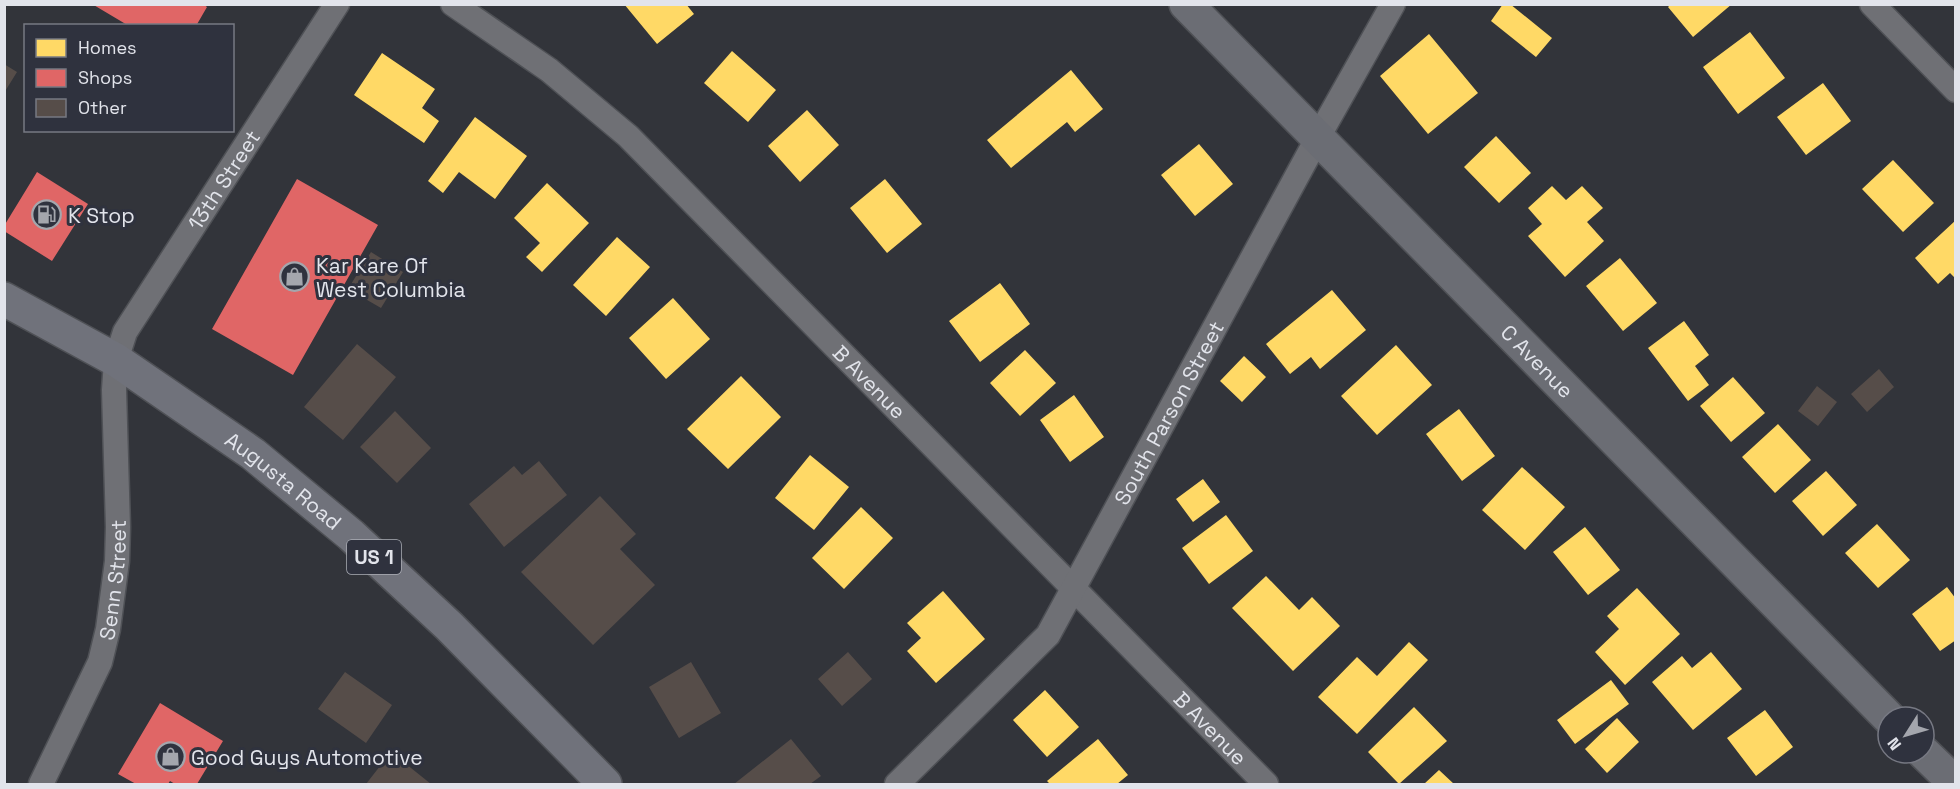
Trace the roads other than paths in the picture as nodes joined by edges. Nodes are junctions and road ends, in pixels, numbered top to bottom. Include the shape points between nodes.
1 (337, 4) edge
2 (453, 4) edge
3 (1186, 4) edge
4 (1393, 4) edge
5 (1872, 4) edge
6 (1956, 90) edge
7 (1317, 139) junction
8 (4, 299) edge
9 (116, 360) junction
10 (1073, 589) junction
11 (1876, 705) edge
12 (1936, 765) edge
13 (40, 784) edge
14 (605, 784) edge
15 (897, 784) edge
16 (1266, 784) edge
17 (1956, 784) edge

1 - 9 street, 13th Street via 125,332
2 - 10 street, B Avenue via 549,70 628,136
3 - 7 street, C Avenue
4 - 7 street, South Parson Street
5 - 6 street
7 - 10 street, South Parson Street
7 - 11 street, C Avenue
8 - 9 main road, Augusta Road / US 1
9 - 13 street, Senn Street via 118,538 108,629 100,662
9 - 14 main road, Augusta Road / US 1 via 253,454 351,535 449,626
10 - 15 street, South Parson Street via 1048,635
10 - 16 street, B Avenue
12 - 17 street

